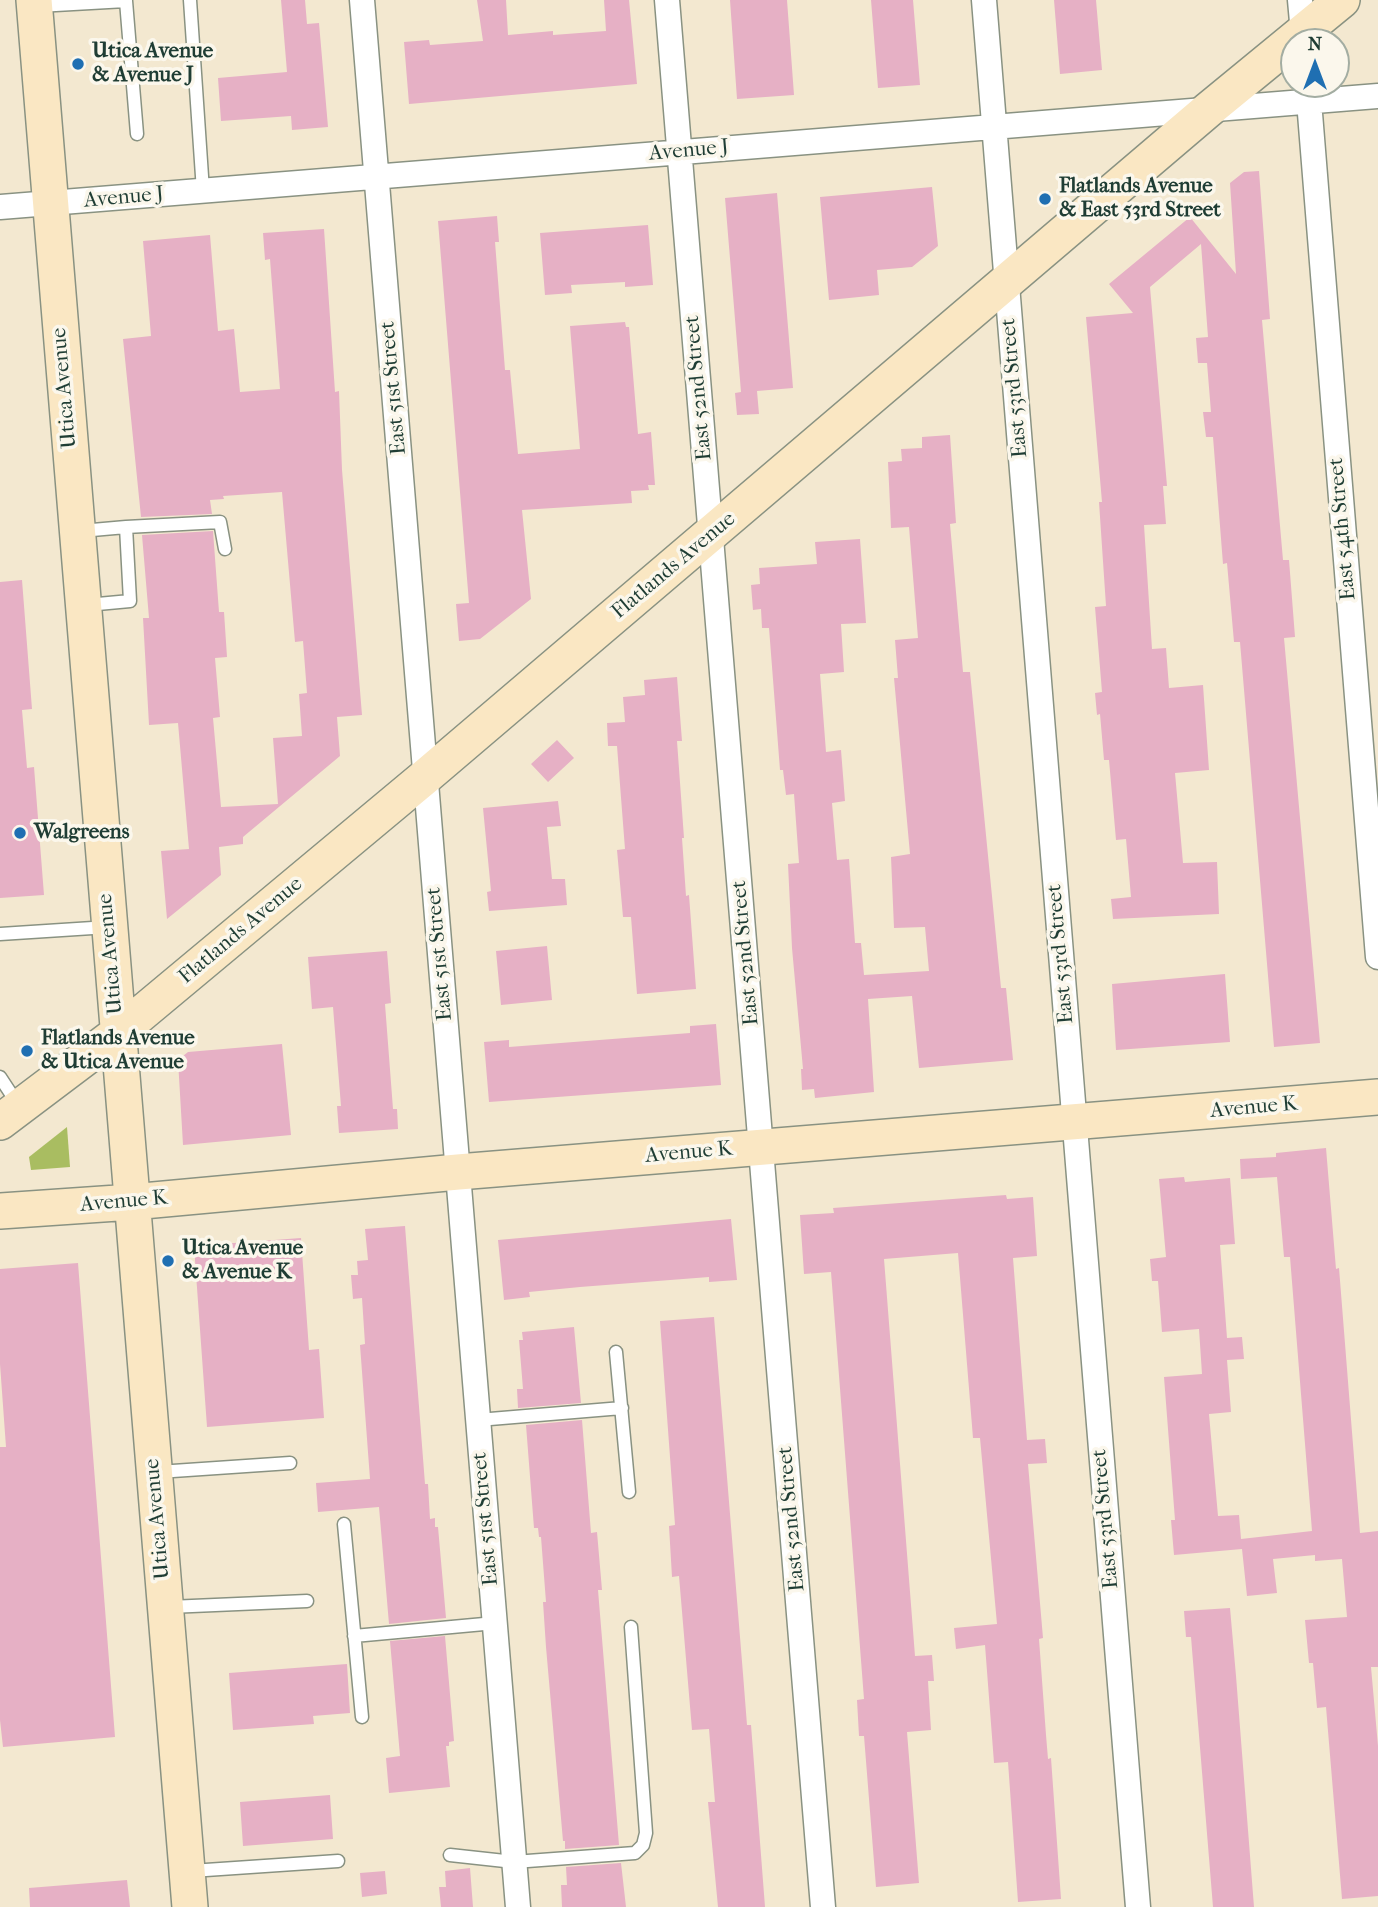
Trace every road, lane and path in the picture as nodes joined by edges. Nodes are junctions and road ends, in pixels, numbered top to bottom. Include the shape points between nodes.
1 (190, 0) edge
2 (362, 0) edge
3 (667, 0) edge
4 (984, 0) edge
5 (1342, 0) edge
6 (126, 1) edge
7 (34, 3) edge
8 (1302, 17) edge
9 (1378, 96) edge
10 (1309, 101) junction
11 (1208, 110) junction
12 (994, 126) junction
13 (137, 134) dead end
14 (679, 152) junction
15 (377, 178) junction
16 (203, 191) junction
17 (50, 204) junction
18 (0, 207) edge
19 (1007, 282) junction
20 (126, 527) junction
21 (77, 531) junction
22 (712, 534) junction
23 (225, 549) dead end
24 (83, 605) junction
25 (425, 777) junction
26 (109, 927) junction
27 (0, 934) edge
28 (1378, 957) edge
29 (118, 1033) junction
30 (0, 1077) edge
31 (1378, 1097) edge
32 (9, 1114) edge
33 (1074, 1123) junction
34 (762, 1147) junction
35 (458, 1172) junction
36 (132, 1202) junction
37 (0, 1211) edge
38 (616, 1352) dead end
39 (622, 1408) junction
40 (478, 1420) junction
41 (290, 1463) dead end
42 (154, 1472) junction
43 (629, 1492) dead end
44 (344, 1524) dead end
45 (307, 1601) dead end
46 (165, 1608) junction
47 (495, 1623) junction
48 (631, 1627) dead end
49 (354, 1636) junction
50 (362, 1717) dead end
51 (450, 1855) dead end
52 (338, 1861) dead end
53 (514, 1863) junction
54 (187, 1871) junction
55 (190, 1907) edge
56 (518, 1907) edge
57 (823, 1907) edge
58 (1138, 1907) edge

1 - 16 lane
2 - 15 street, East 51st Street
3 - 14 street, East 52nd Street
4 - 12 street, East 53rd Street
5 - 8 main road, Flatlands Avenue
6 - 7 lane
6 - 13 lane
7 - 17 main road, Utica Avenue
8 - 11 main road, Flatlands Avenue
9 - 10 street, Avenue J
10 - 11 street, Avenue J
10 - 28 street, East 54th Street
11 - 12 street, Avenue J
11 - 19 main road, Flatlands Avenue
12 - 14 street, Avenue J
12 - 19 street, East 53rd Street
14 - 15 street, Avenue J
14 - 22 street, East 52nd Street
15 - 16 street, Avenue J
15 - 25 street, East 51st Street
16 - 17 street, Avenue J
17 - 18 street, Avenue J
17 - 21 main road, Utica Avenue
19 - 22 main road, Flatlands Avenue
19 - 33 street, East 53rd Street
20 - 21 lane
20 - 23 lane via 220,522
20 - 24 lane via 130,601
21 - 24 main road, Utica Avenue
22 - 25 main road, Flatlands Avenue
22 - 34 street, East 52nd Street
24 - 26 main road, Utica Avenue
25 - 29 main road, Flatlands Avenue
25 - 35 street, East 51st Street
26 - 27 lane
26 - 29 main road, Utica Avenue
29 - 32 main road, Flatlands Avenue
29 - 36 main road, Utica Avenue
30 - 32 lane
31 - 33 main road, Avenue K
33 - 34 main road, Avenue K
33 - 58 street, East 53rd Street
34 - 35 main road, Avenue K
34 - 57 street, East 52nd Street
35 - 36 main road, Avenue K
35 - 40 street, East 51st Street
36 - 37 main road, Avenue K
36 - 42 main road, Utica Avenue
38 - 39 lane
39 - 40 lane
39 - 43 lane
40 - 47 street, East 51st Street
41 - 42 lane
42 - 46 main road, Utica Avenue
44 - 49 lane
45 - 46 lane
46 - 54 main road, Utica Avenue
47 - 49 lane
47 - 53 street, East 51st Street
48 - 53 lane via 646,1833 643,1844 635,1853
49 - 50 lane
51 - 53 lane
52 - 54 lane
53 - 56 street, East 51st Street
54 - 55 main road, Utica Avenue

